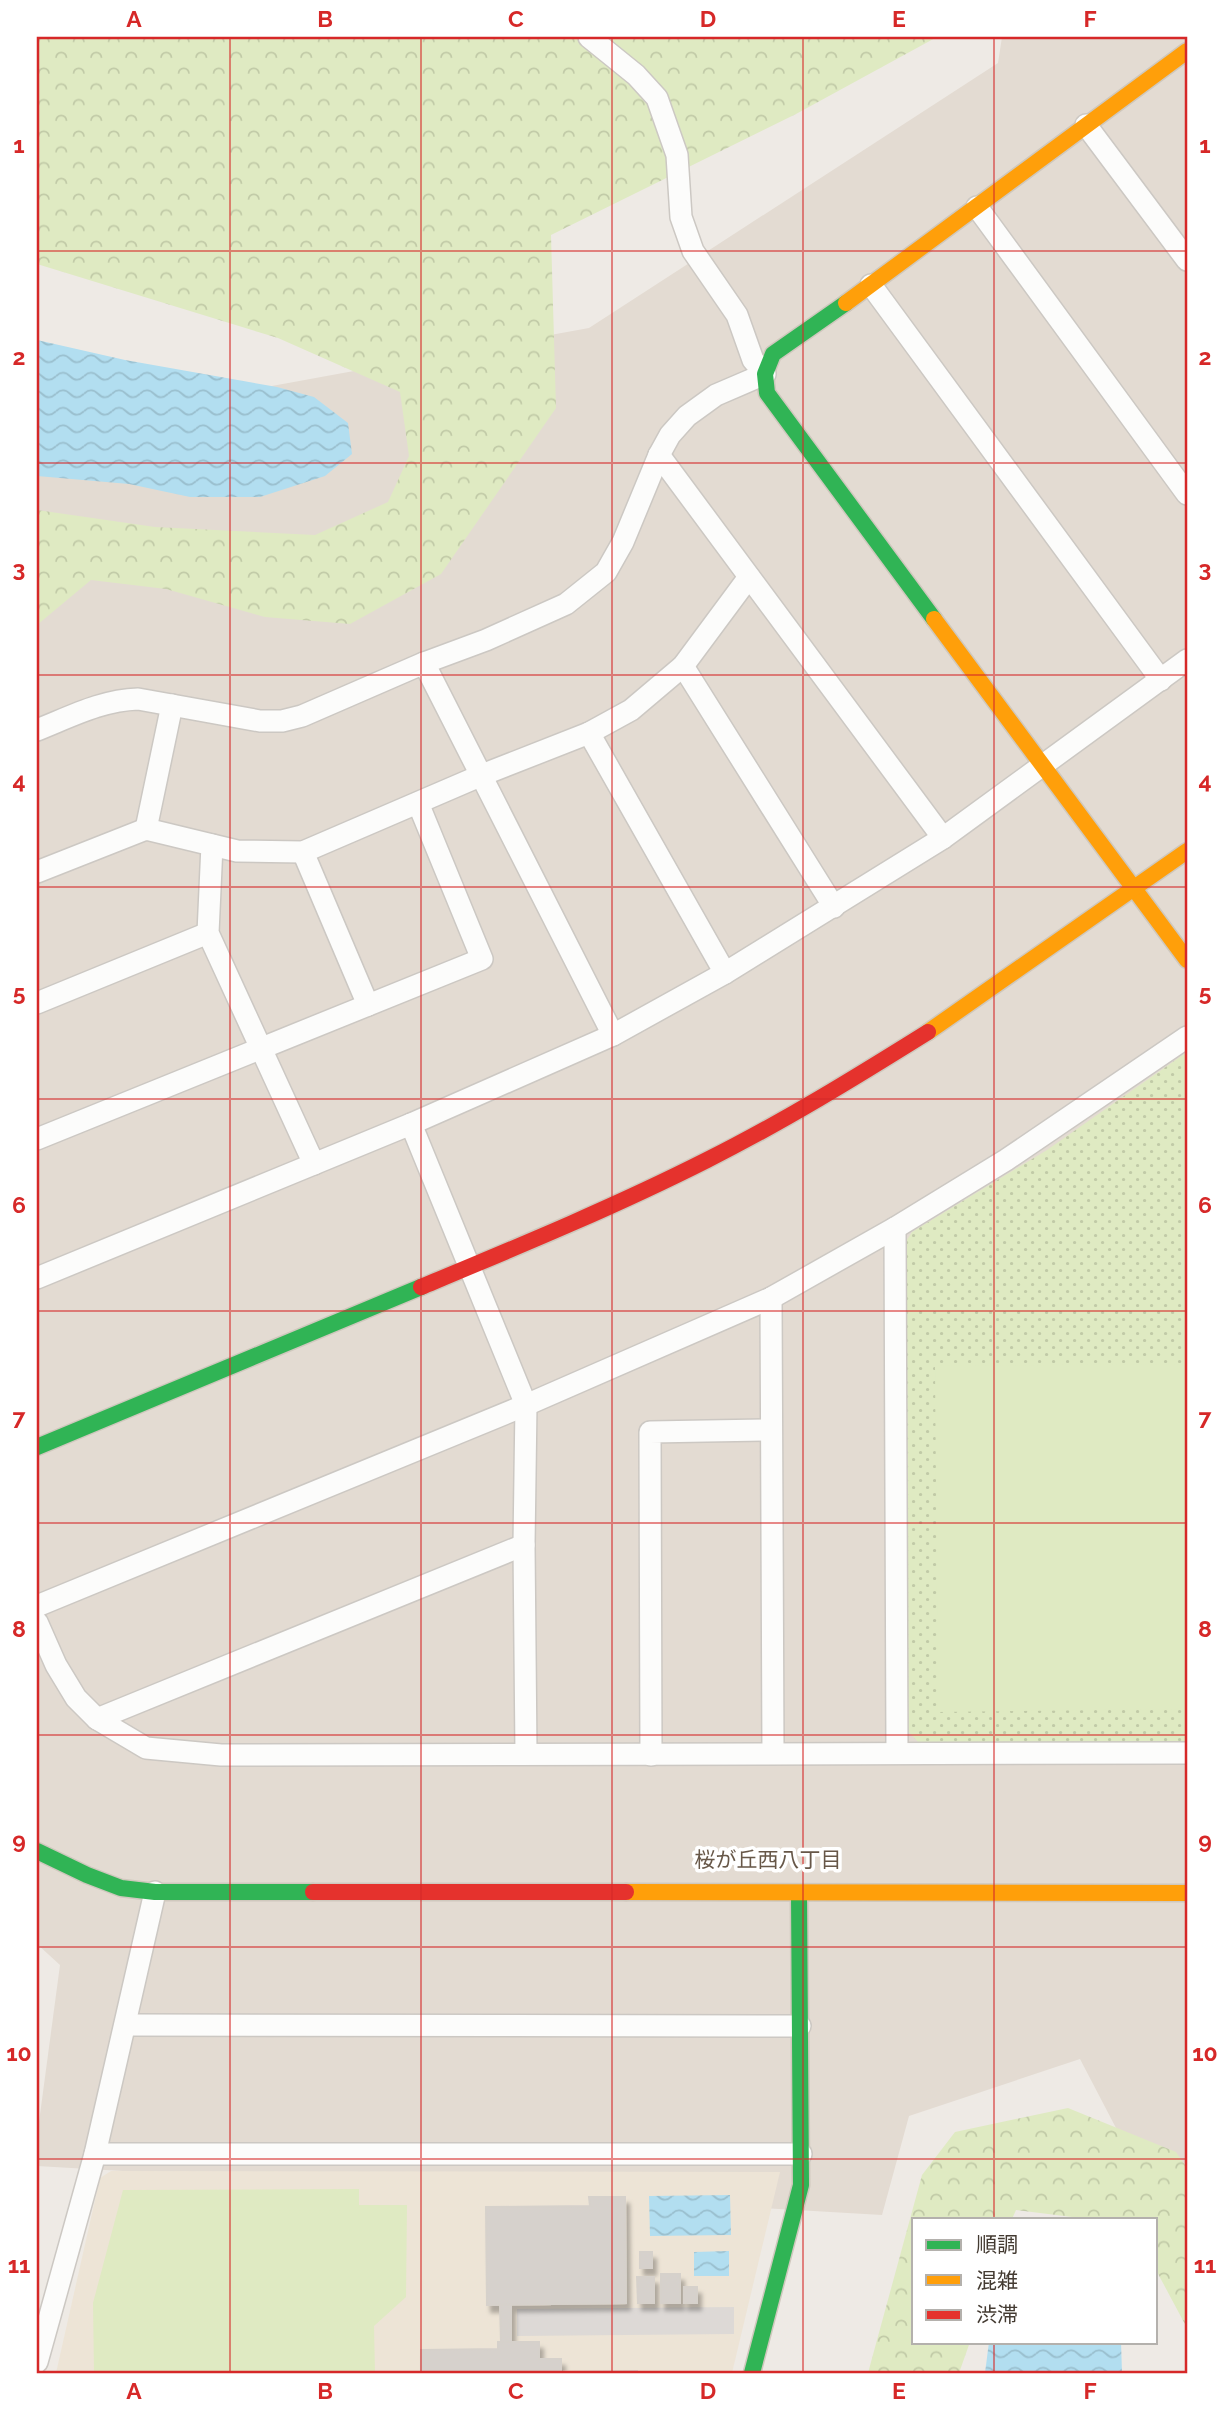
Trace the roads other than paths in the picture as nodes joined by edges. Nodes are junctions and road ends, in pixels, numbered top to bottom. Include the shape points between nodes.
1 (589, 37) edge
2 (1187, 51) edge
3 (1087, 125) junction
4 (977, 207) junction
5 (1187, 260) edge
6 (871, 285) junction
7 (765, 374) junction
8 (659, 455) junction
9 (1187, 494) edge
10 (749, 577) junction
11 (1187, 660) edge
12 (424, 663) junction
13 (683, 666) junction
14 (1161, 680) junction
15 (173, 705) junction
16 (37, 730) edge
17 (589, 733) junction
18 (1044, 764) junction
19 (482, 775) junction
20 (418, 803) junction
21 (146, 830) junction
22 (943, 838) junction
23 (212, 845) junction
24 (1187, 850) edge
25 (303, 852) junction
26 (37, 872) edge
27 (1135, 889) junction
28 (834, 907) junction
29 (208, 933) junction
30 (1187, 960) edge
31 (725, 973) junction
32 (37, 1003) edge
33 (368, 1005) junction
34 (613, 1035) junction
35 (1187, 1037) edge
36 (260, 1049) junction
37 (411, 1124) junction
38 (37, 1139) edge
39 (314, 1164) junction
40 (894, 1228) junction
41 (469, 1267) junction
42 (37, 1278) edge
43 (771, 1298) junction
44 (526, 1405) junction
45 (771, 1430) junction
46 (37, 1447) edge
47 (524, 1545) junction
48 (37, 1606) edge
49 (37, 1622) edge
50 (97, 1720) junction
51 (772, 1753) junction
52 (897, 1753) junction
53 (1187, 1753) edge
54 (526, 1754) junction
55 (651, 1755) junction
56 (37, 1851) edge
57 (155, 1892) junction
58 (1187, 1893) edge
59 (799, 1894) junction
60 (125, 2025) junction
61 (800, 2026) junction
62 (95, 2154) junction
63 (801, 2154) junction
64 (37, 2362) edge
65 (752, 2373) edge

1 - 7 street via 657,98 677,155 681,217 693,251 737,315 753,360
2 - 3 street
3 - 4 street
3 - 5 street
4 - 6 street
4 - 9 street
6 - 7 street via 773,354
6 - 14 street
7 - 8 street via 716,396 687,416
7 - 18 street via 767,393
8 - 10 street
8 - 12 street via 606,572 566,604
10 - 13 street
10 - 22 street
11 - 14 street
12 - 15 street via 282,721
12 - 19 street
13 - 17 street via 631,710
13 - 28 street
14 - 18 street
15 - 16 street via 117,700
15 - 21 street
17 - 19 street
17 - 31 street
18 - 22 street
18 - 27 street
19 - 20 street
19 - 34 street
20 - 25 street
20 - 33 street via 482,959
21 - 23 street
21 - 26 street
22 - 28 street
23 - 25 street via 237,851
23 - 29 street
24 - 27 street
25 - 33 street
27 - 30 street
27 - 41 street via 869,1069 709,1159
28 - 31 street
29 - 32 street
29 - 36 street
31 - 34 street
33 - 36 street
34 - 37 street
35 - 40 street via 1006,1160
36 - 38 street
36 - 39 street
37 - 39 street
37 - 41 street
39 - 42 street
40 - 43 street
40 - 52 street
41 - 44 street
41 - 46 street
43 - 44 street
43 - 45 street
44 - 47 street
44 - 48 street
45 - 51 street
45 - 55 street via 650,1432
47 - 50 street
47 - 54 street
49 - 50 street via 76,1698
50 - 54 street via 146,1748 221,1755
51 - 52 street
51 - 55 street
52 - 53 street
54 - 55 street
56 - 57 street via 121,1888
57 - 59 street
57 - 60 street
58 - 59 street
59 - 61 street
60 - 61 street
60 - 62 street
61 - 63 street
62 - 63 street
62 - 64 street
63 - 65 street via 801,2185

